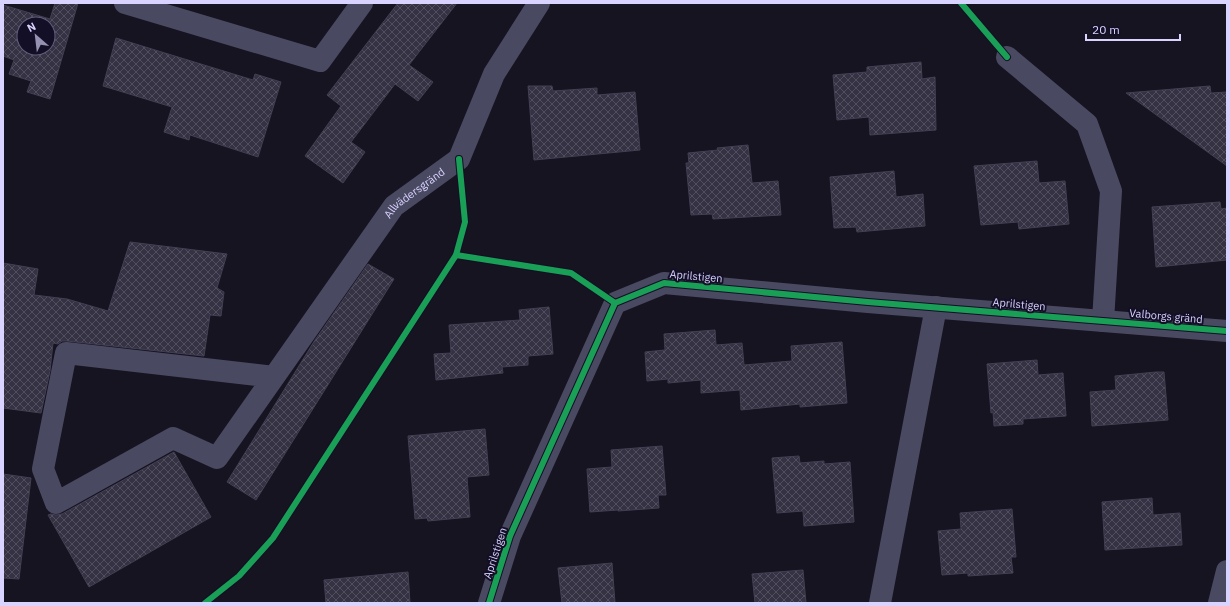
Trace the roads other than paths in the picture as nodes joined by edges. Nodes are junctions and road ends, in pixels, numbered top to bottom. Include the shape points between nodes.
1 (124, 3) edge
2 (362, 3) edge
3 (539, 3) edge
4 (1007, 57) dead end
5 (936, 307) junction
6 (1103, 321) junction
7 (1227, 331) edge
8 (274, 377) junction
9 (1227, 571) edge
10 (489, 603) edge
11 (880, 603) edge
12 (1219, 603) edge

1 - 2 street via 320,61
3 - 8 street, Allvädersgränd via 494,74 460,159 394,206
4 - 6 street via 1087,124 1111,191
5 - 6 street, Aprilstigen
5 - 10 street, Aprilstigen via 664,283 615,303 510,536
5 - 11 street
6 - 7 street, Valborgs gränd
8 - 8 street, Allvädersgränd via 217,458 173,438 56,503 43,469 66,353
9 - 12 street

